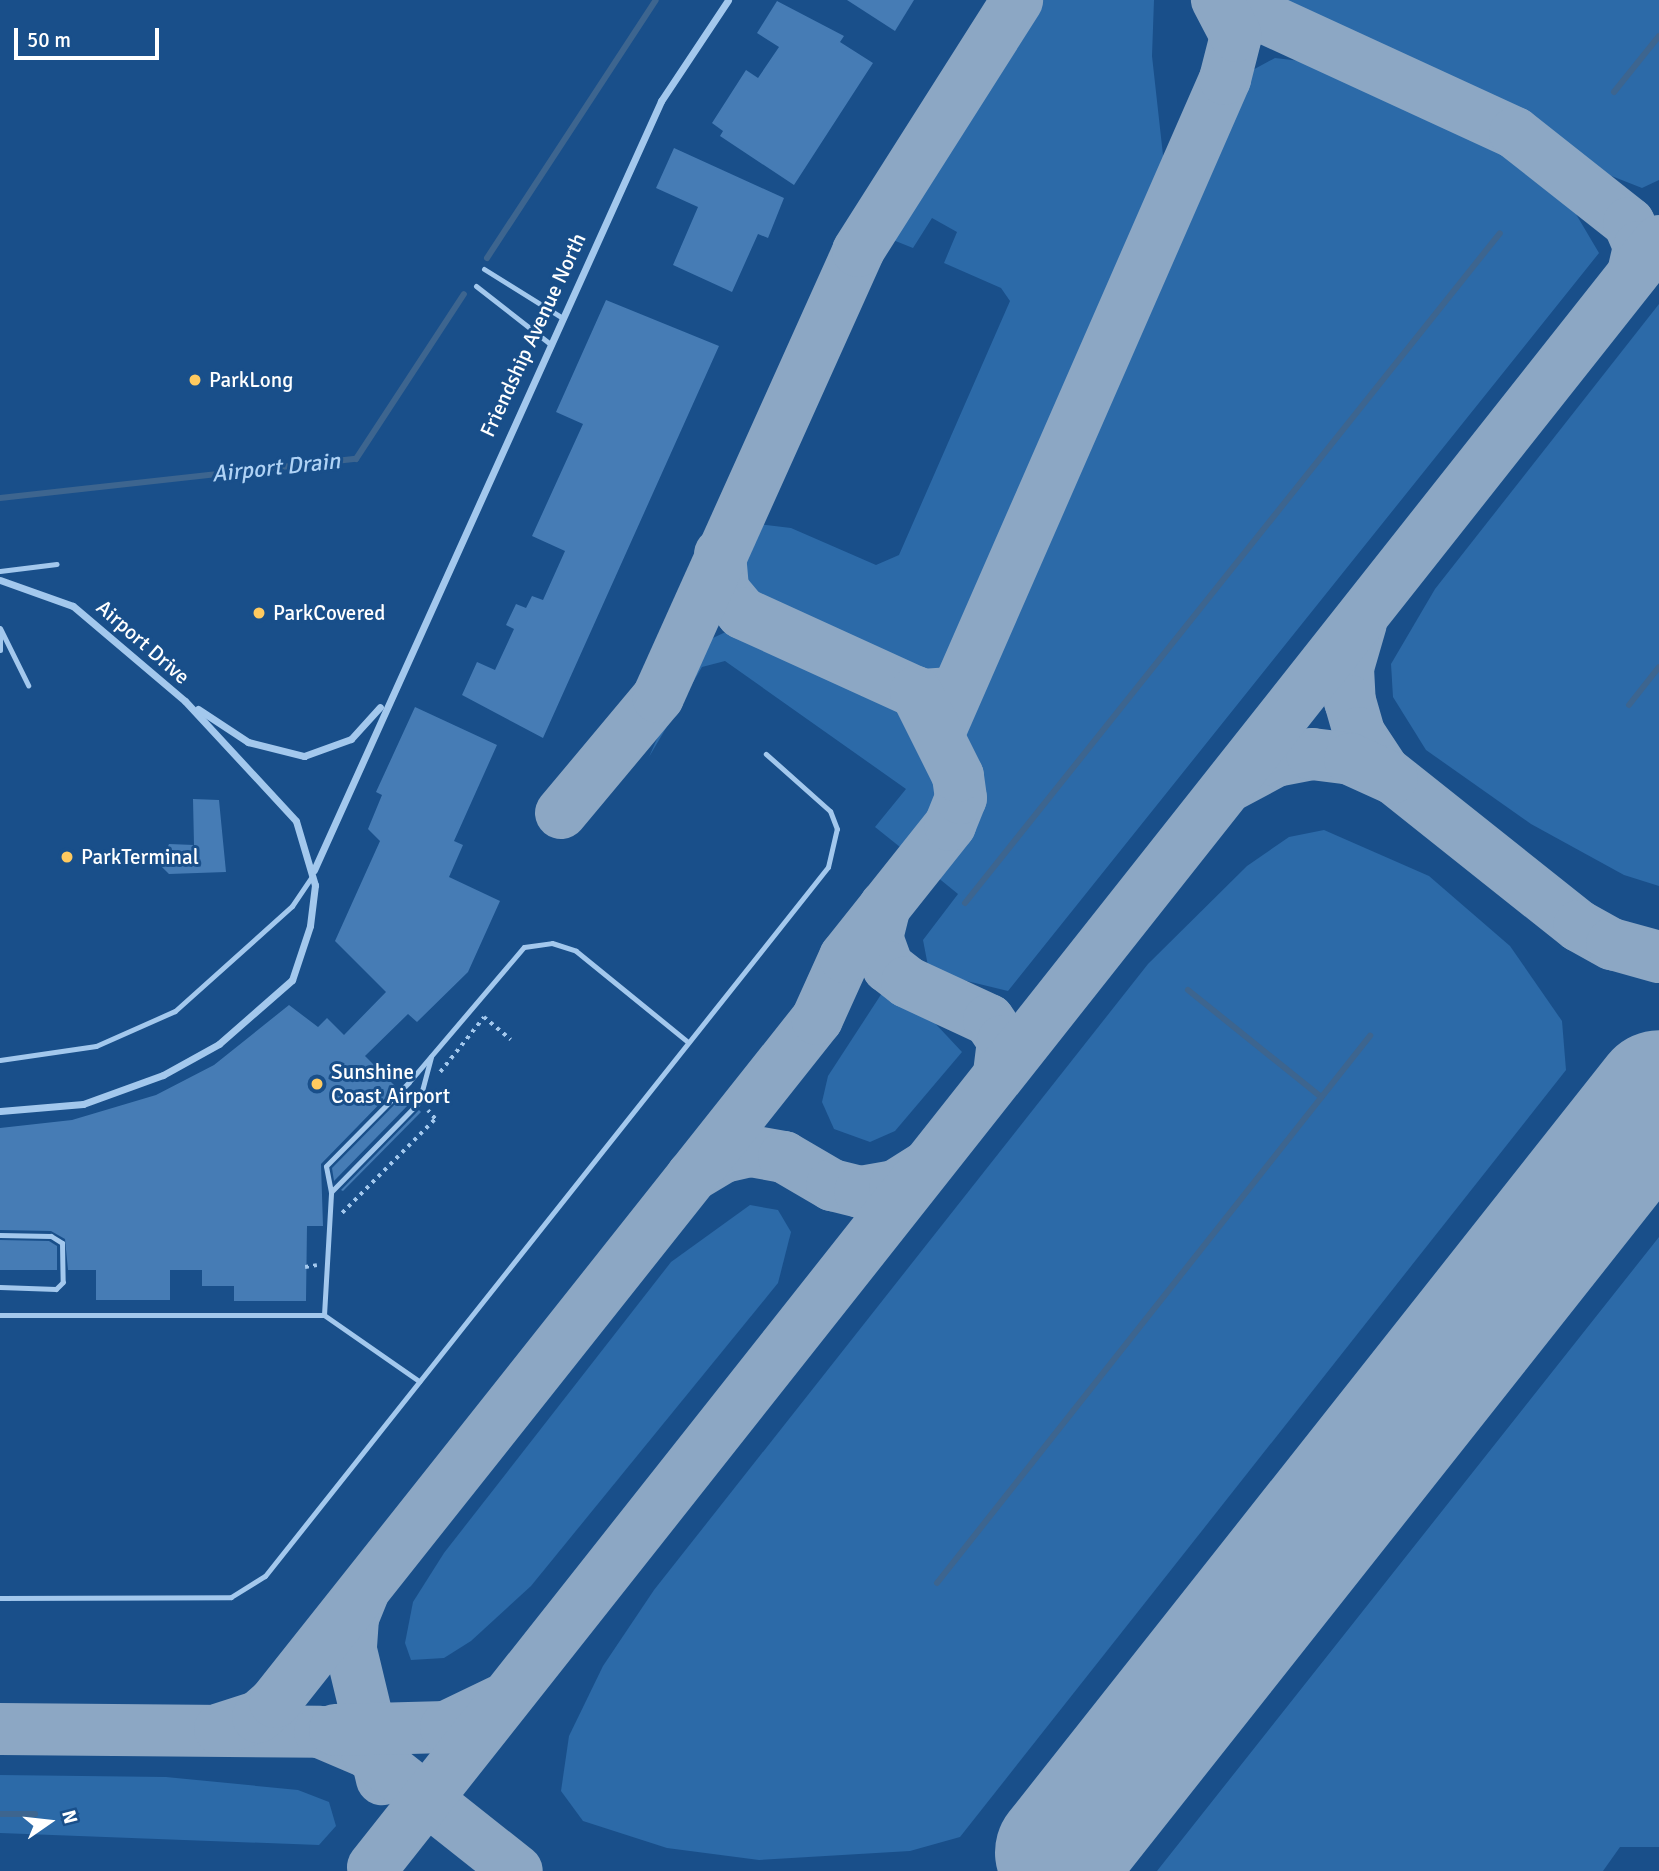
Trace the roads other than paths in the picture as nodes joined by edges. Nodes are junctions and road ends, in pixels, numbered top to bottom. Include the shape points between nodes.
1 (728, 0) edge
2 (484, 269) dead end
3 (475, 286) dead end
4 (561, 317) junction
5 (549, 343) junction
6 (57, 564) dead end
7 (0, 571) edge
8 (0, 580) edge
9 (0, 629) edge
10 (0, 650) edge
11 (28, 685) dead end
12 (388, 695) junction
13 (185, 701) junction
14 (766, 754) dead end
15 (314, 870) junction
16 (688, 1042) junction
17 (432, 1055) junction
18 (0, 1060) edge
19 (0, 1111) edge
20 (331, 1192) junction
21 (0, 1235) edge
22 (0, 1287) edge
23 (0, 1315) edge
24 (324, 1315) junction
25 (419, 1381) junction
26 (0, 1598) edge

1 - 4 street, Friendship Avenue North via 661,101
2 - 4 lane
3 - 5 lane
4 - 5 street, Friendship Avenue North
5 - 12 street, Friendship Avenue North
6 - 7 lane
8 - 13 street, Airport Drive via 73,606
9 - 10 lane
9 - 11 lane
12 - 13 street, Friendship Avenue North via 351,739 304,756 248,742
12 - 15 street, Friendship Avenue North
13 - 15 street via 280,799 303,835
14 - 16 lane via 830,811 836,845 828,867
15 - 18 lane via 292,906 175,1011 96,1046
15 - 19 street via 313,911 297,971 245,1025 194,1060 126,1090 57,1109
16 - 17 lane via 576,951 552,943 524,947
16 - 25 lane
17 - 20 lane via 419,1102
17 - 20 lane via 327,1166
20 - 24 lane
21 - 22 lane via 51,1236 62,1243 63,1282 56,1289
23 - 24 lane
24 - 25 lane
25 - 26 lane via 247,1591 231,1597

